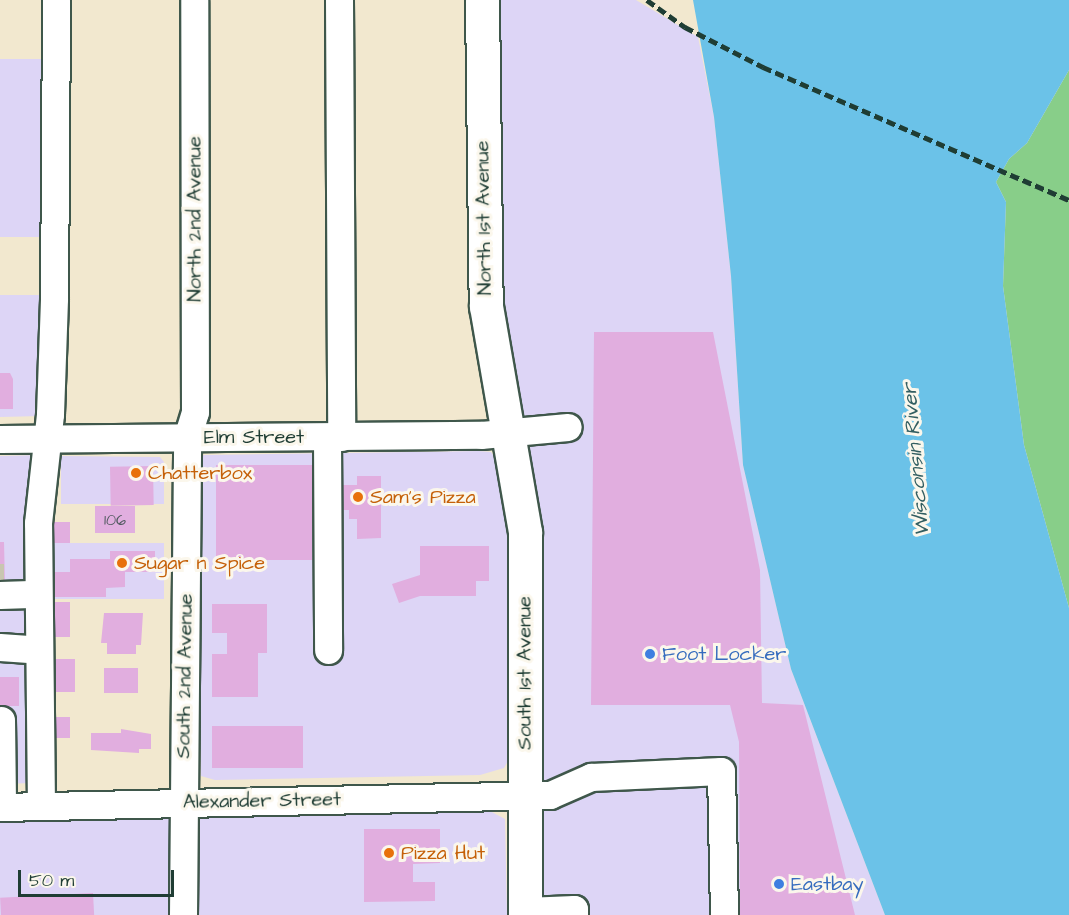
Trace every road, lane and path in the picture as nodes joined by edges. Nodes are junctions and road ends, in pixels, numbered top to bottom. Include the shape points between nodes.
1 (56, 0) edge
2 (194, 0) edge
3 (339, 0) edge
4 (482, 0) edge
5 (568, 427) dead end
6 (508, 433) junction
7 (334, 436) junction
8 (187, 438) junction
9 (0, 439) edge
10 (46, 439) junction
11 (38, 585) junction
12 (1, 586) edge
13 (0, 647) edge
14 (39, 650) junction
15 (328, 650) dead end
16 (1, 720) edge
17 (525, 795) junction
18 (183, 803) junction
19 (41, 806) junction
20 (1, 807) edge
21 (525, 913) edge
22 (183, 915) edge
23 (574, 915) edge
24 (724, 915) edge

1 - 10 street via 54,297
2 - 8 street, North 2nd Avenue via 195,412
3 - 7 street
4 - 6 main road, North 1st Avenue via 486,306
5 - 6 street, Elm Street
6 - 7 street, Elm Street
6 - 17 main road, South 1st Avenue via 525,532
7 - 8 street, Elm Street
7 - 15 street
8 - 10 street, Elm Street
8 - 18 street, South 2nd Avenue
9 - 10 street, Elm Street
10 - 11 street via 38,523
11 - 12 street
11 - 14 street
13 - 14 street
14 - 19 street
16 - 20 street
17 - 18 street, Alexander Street
17 - 21 main road, South 1st Avenue
17 - 24 street, Alexander Street via 566,791 591,777 721,771
18 - 19 street, Alexander Street
18 - 22 street, South 2nd Avenue
19 - 20 street, Alexander Street
21 - 23 street via 574,909

